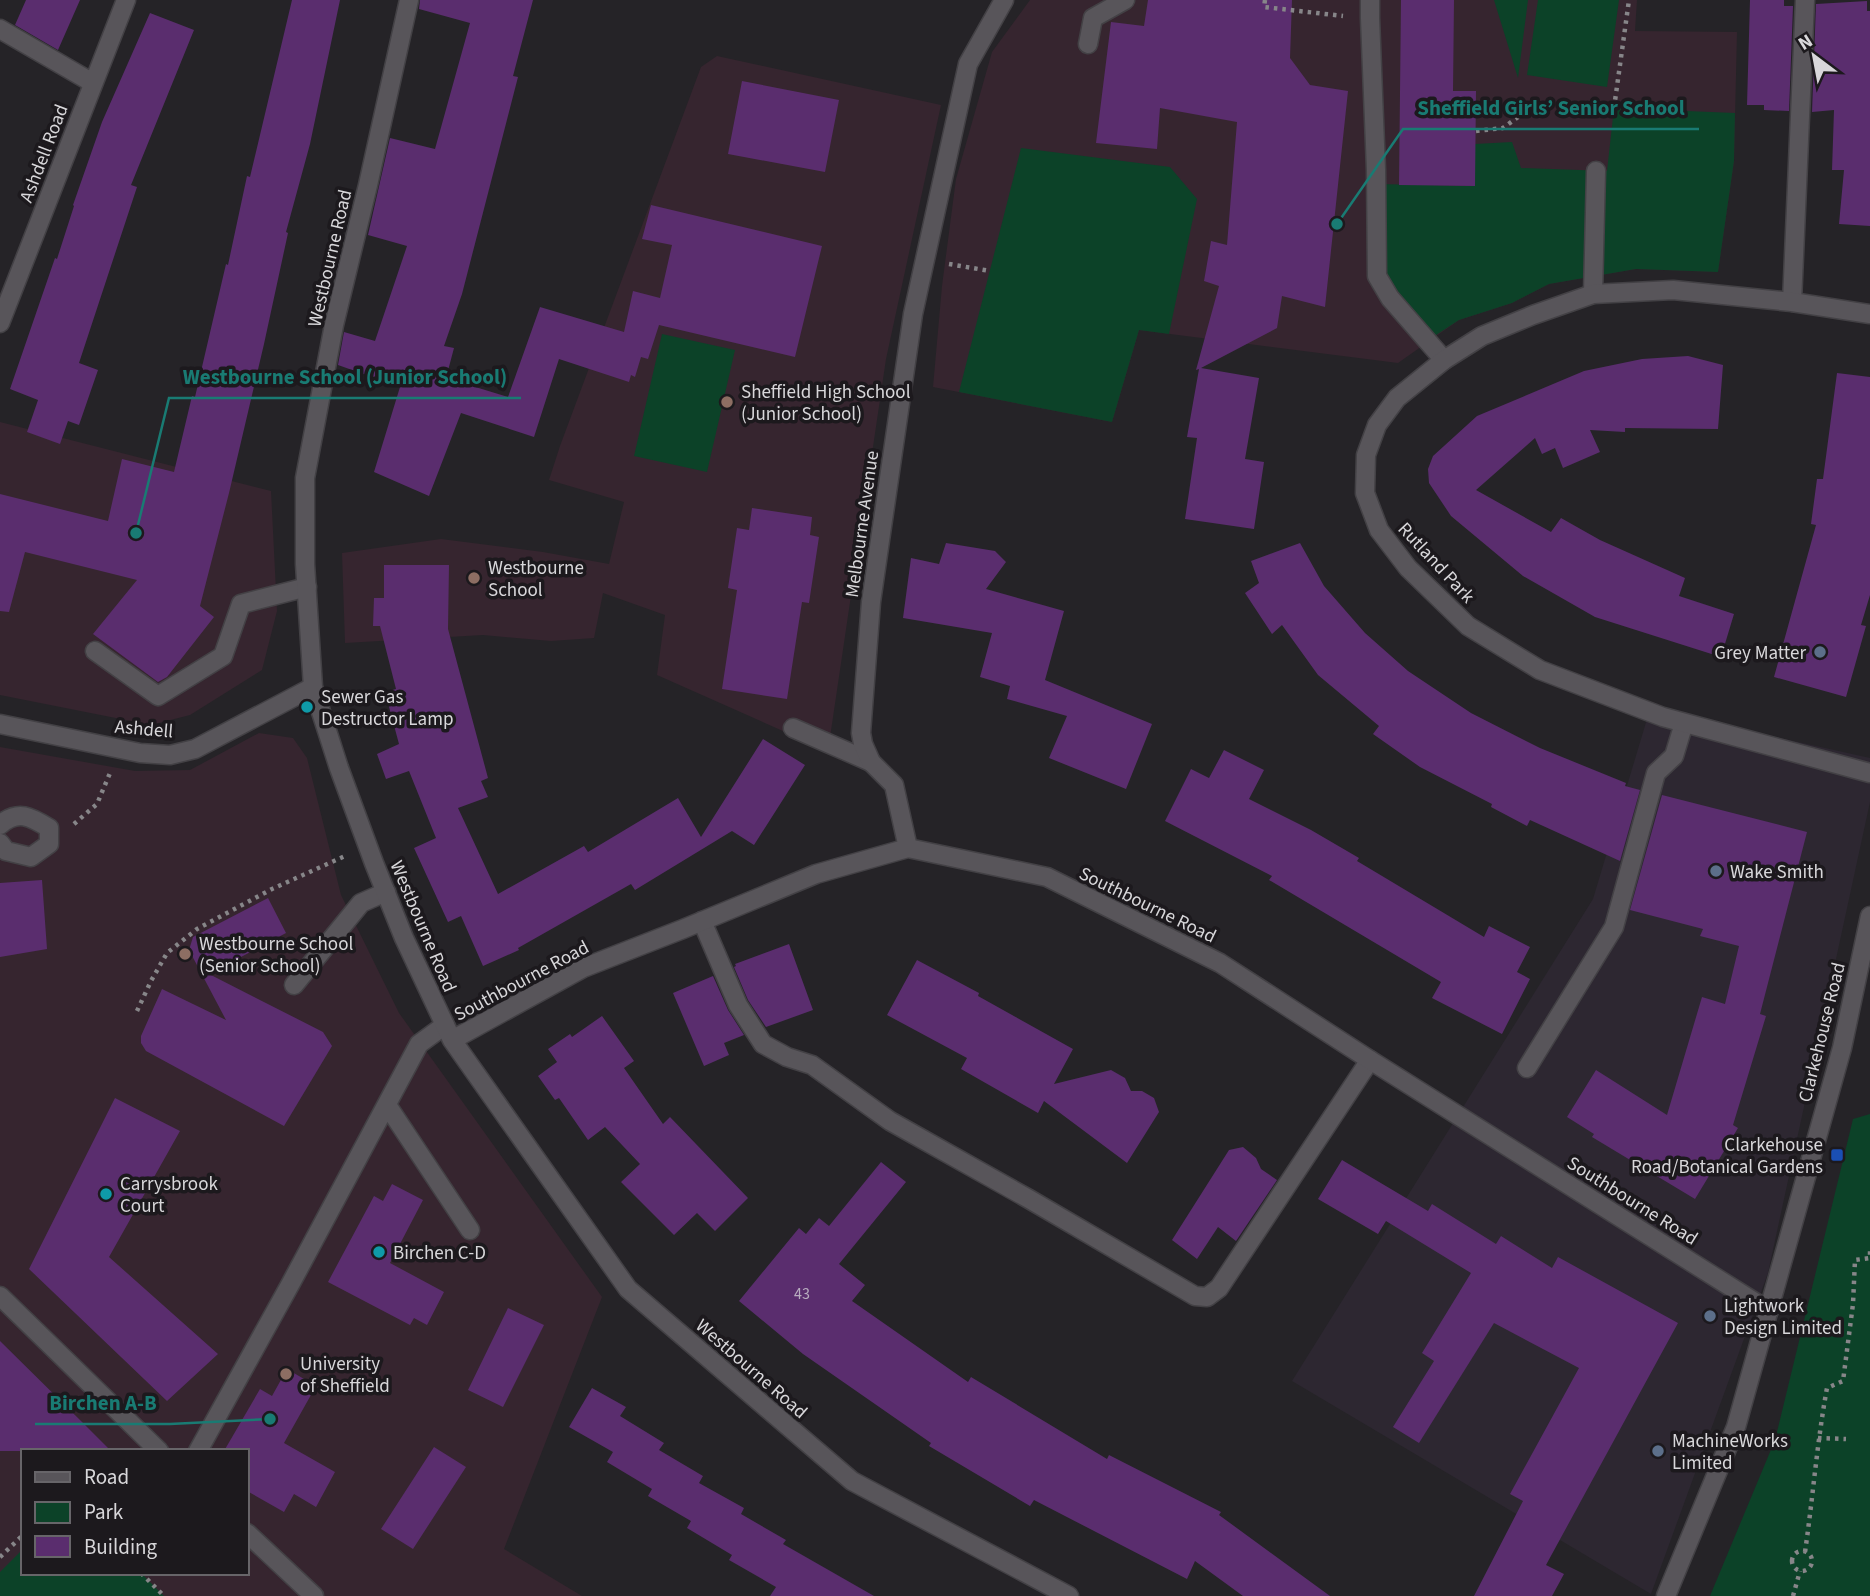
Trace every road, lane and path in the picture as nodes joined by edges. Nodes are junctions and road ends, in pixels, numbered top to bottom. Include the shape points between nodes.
1 (126, 0) edge
2 (409, 0) edge
3 (1004, 0) edge
4 (1125, 0) edge
5 (1265, 0) edge
6 (1370, 0) edge
7 (1629, 0) edge
8 (1805, 0) edge
9 (1370, 18) junction
10 (0, 29) edge
11 (1088, 44) dead end
12 (93, 83) junction
13 (1614, 108) dead end
14 (1522, 114) dead end
15 (1476, 131) dead end
16 (1596, 171) dead end
17 (925, 258) junction
18 (990, 271) dead end
19 (1593, 294) junction
20 (1792, 302) junction
21 (1870, 314) edge
22 (0, 323) edge
23 (1444, 360) junction
24 (307, 587) junction
25 (95, 651) dead end
26 (313, 687) junction
27 (1684, 723) junction
28 (0, 724) edge
29 (793, 729) dead end
30 (115, 748) junction
31 (871, 762) junction
32 (1870, 773) edge
33 (0, 825) edge
34 (49, 828) junction
35 (0, 844) edge
36 (368, 846) junction
37 (908, 848) junction
38 (386, 892) junction
39 (1870, 916) edge
40 (702, 921) junction
41 (294, 985) dead end
42 (137, 1010) dead end
43 (448, 1033) junction
44 (1370, 1060) junction
45 (1527, 1068) dead end
46 (387, 1105) junction
47 (470, 1230) dead end
48 (1870, 1251) edge
49 (0, 1296) edge
50 (1769, 1311) junction
51 (1818, 1438) junction
52 (1846, 1439) dead end
53 (157, 1449) edge
54 (199, 1449) edge
55 (248, 1534) edge
56 (21, 1537) edge
57 (1805, 1552) junction
58 (0, 1558) edge
59 (1800, 1571) junction
60 (143, 1575) edge
61 (164, 1596) edge
62 (314, 1596) edge
63 (1069, 1596) edge
64 (1666, 1596) edge
65 (1793, 1596) edge

1 - 12 street, Ashdell Road
2 - 24 street, Westbourne Road via 334,325 305,478
3 - 17 street, Melbourne Avenue via 968,64
4 - 11 street via 1093,18
5 - 9 path via 1264,7
6 - 9 street
7 - 13 path
8 - 20 street
9 - 23 street via 1377,276 1390,298
10 - 12 street
12 - 22 street, Ashdell Road
14 - 15 path via 1503,128
16 - 19 street
17 - 18 path
17 - 31 street, Melbourne Avenue via 871,603 861,733
19 - 20 street, Rutland Park via 1673,290
19 - 23 street, Rutland Park via 1482,336
20 - 21 street, Rutland Park
23 - 27 street, Rutland Park via 1397,398 1377,425 1366,455 1365,493 1379,530 1408,568 1468,626 1540,670
24 - 25 street via 241,604 223,656 158,696
24 - 26 street, Westbourne Road
26 - 30 street, Ashdell via 195,749 170,755
26 - 36 street, Westbourne Road
27 - 32 street, Rutland Park
27 - 45 street via 1674,756 1656,774 1614,927
28 - 30 street, Ashdell
29 - 31 street
30 - 34 path via 97,804 74,824
31 - 37 street, Melbourne Avenue via 894,785
33 - 34 street via 8,818 30,816
34 - 35 street via 49,844 31,857 6,851
36 - 38 street, Westbourne Road
36 - 42 path via 197,929 167,953
37 - 40 street, Southbourne Road via 816,874
37 - 44 street, Southbourne Road via 1047,877 1220,963
38 - 41 street via 361,903
38 - 43 street, Westbourne Road
39 - 50 street, Clarkehouse Road via 1842,1048
40 - 43 street, Southbourne Road via 583,968
40 - 44 street via 738,1005 763,1044 787,1058 813,1065 890,1121 1195,1296 1207,1297 1219,1288
43 - 46 street, Southbourne Road via 419,1044
43 - 63 street, Westbourne Road via 628,1289 852,1481
44 - 50 street, Southbourne Road
46 - 47 street
46 - 54 street, Southbourne Road
48 - 51 path via 1870,1258 1855,1260 1843,1381 1826,1388
49 - 53 street
50 - 64 street, Clarkehouse Road via 1736,1427
51 - 52 path
51 - 57 path
55 - 62 street
56 - 58 path
57 - 59 path via 1812,1563
57 - 59 path via 1792,1559
59 - 65 path
60 - 61 path

